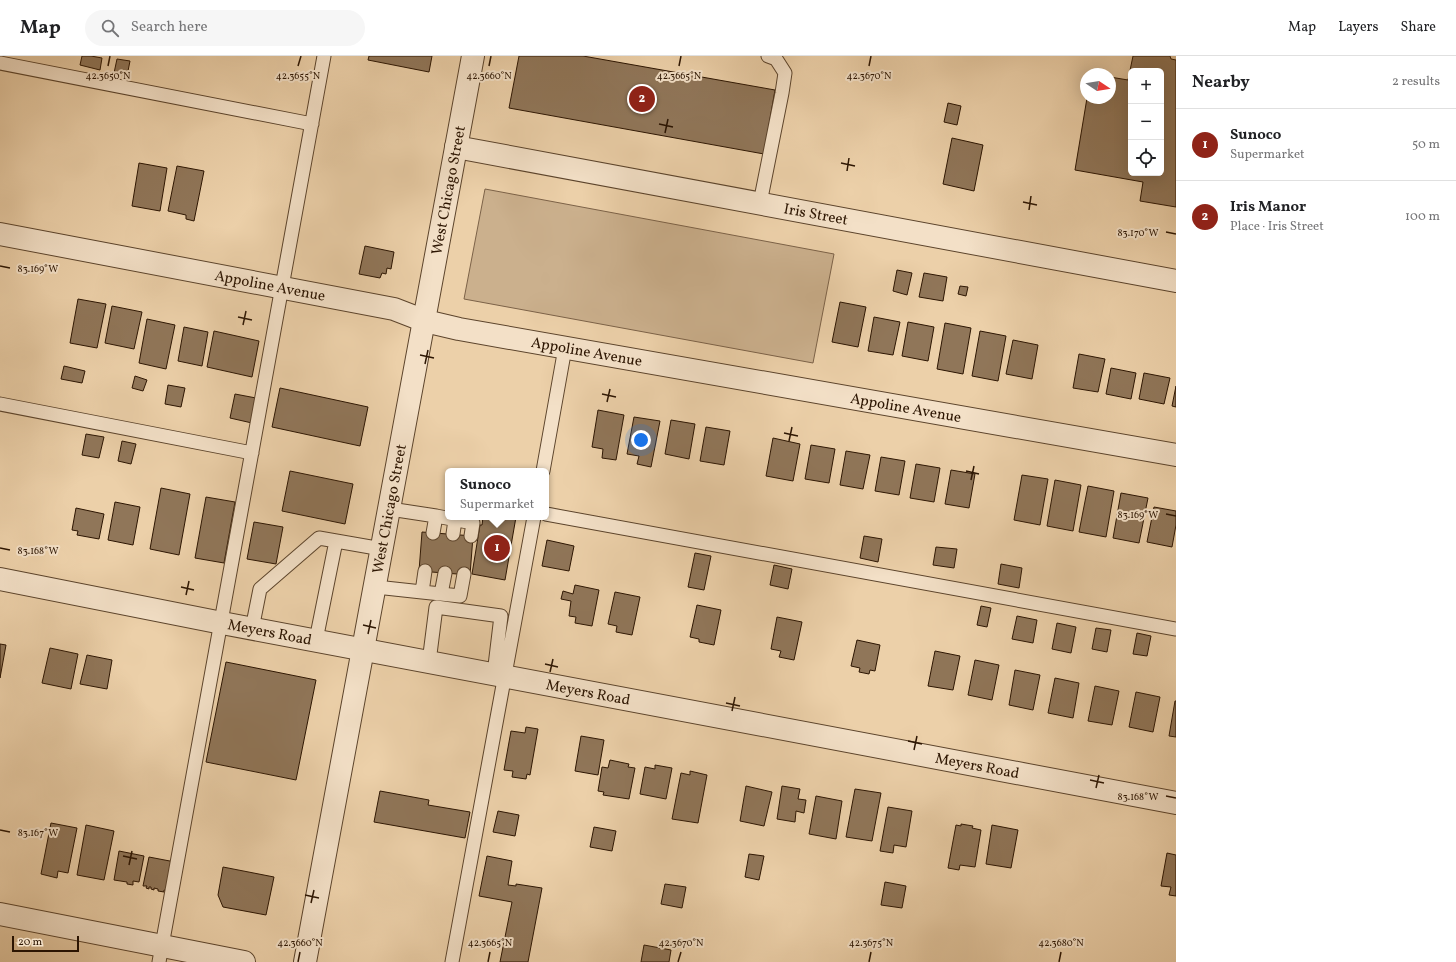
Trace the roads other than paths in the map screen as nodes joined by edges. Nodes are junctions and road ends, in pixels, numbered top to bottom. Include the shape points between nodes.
1 (324, 56) edge
2 (473, 56) edge
3 (768, 56) edge
4 (0, 63) edge
5 (312, 124) junction
6 (456, 147) junction
7 (760, 204) junction
8 (0, 234) edge
9 (1176, 280) edge
10 (282, 288) junction
11 (425, 321) junction
12 (565, 348) junction
13 (0, 404) edge
14 (252, 453) junction
15 (1176, 455) edge
16 (544, 468) edge
17 (390, 509) junction
18 (549, 515) edge
19 (436, 516) junction
20 (445, 518) edge
21 (455, 520) joint
22 (533, 520) edge
23 (433, 533) dead end
24 (453, 534) dead end
25 (471, 536) dead end
26 (336, 541) junction
27 (382, 549) junction
28 (425, 571) dead end
29 (445, 573) dead end
30 (464, 574) dead end
31 (0, 579) edge
32 (376, 587) junction
33 (422, 592) junction
34 (446, 594) junction
35 (448, 608) junction
36 (222, 623) junction
37 (252, 629) junction
38 (1176, 629) edge
39 (316, 640) junction
40 (364, 649) junction
41 (429, 662) junction
42 (500, 675) junction
43 (1176, 803) edge
44 (0, 914) edge
45 (161, 954) edge
46 (244, 962) edge
47 (306, 962) edge
48 (452, 962) edge

1 - 5 lane
2 - 6 street, West Chicago Street
3 - 7 lane via 776,59 784,73
4 - 5 lane
5 - 10 lane
6 - 7 street, Iris Street
6 - 11 street, West Chicago Street
7 - 9 street, Iris Street
8 - 10 street, Appoline Avenue
10 - 11 street, Appoline Avenue via 394,309
10 - 14 lane
11 - 12 street, Appoline Avenue
11 - 17 street, West Chicago Street
12 - 15 street, Appoline Avenue
12 - 16 lane
13 - 14 lane
14 - 36 lane
17 - 19 lane
17 - 27 street, West Chicago Street
18 - 38 lane
19 - 20 lane
19 - 23 lane
21 - 24 lane
21 - 25 lane via 473,522
22 - 42 lane
26 - 27 lane
26 - 37 lane via 319,538 260,589
26 - 39 lane
27 - 32 street, West Chicago Street
28 - 33 lane
29 - 34 lane
30 - 34 lane via 460,596
31 - 36 street, Meyers Road
32 - 33 lane
32 - 40 street, West Chicago Street
33 - 34 lane
34 - 35 lane
35 - 41 lane via 436,607
35 - 42 lane via 502,616
36 - 37 street, Meyers Road
36 - 45 lane
37 - 39 street, Meyers Road
39 - 40 street, Meyers Road
40 - 41 street, Meyers Road
40 - 47 street, West Chicago Street
41 - 42 street, Meyers Road
42 - 43 street, Meyers Road
42 - 48 lane
44 - 45 street
45 - 46 street

